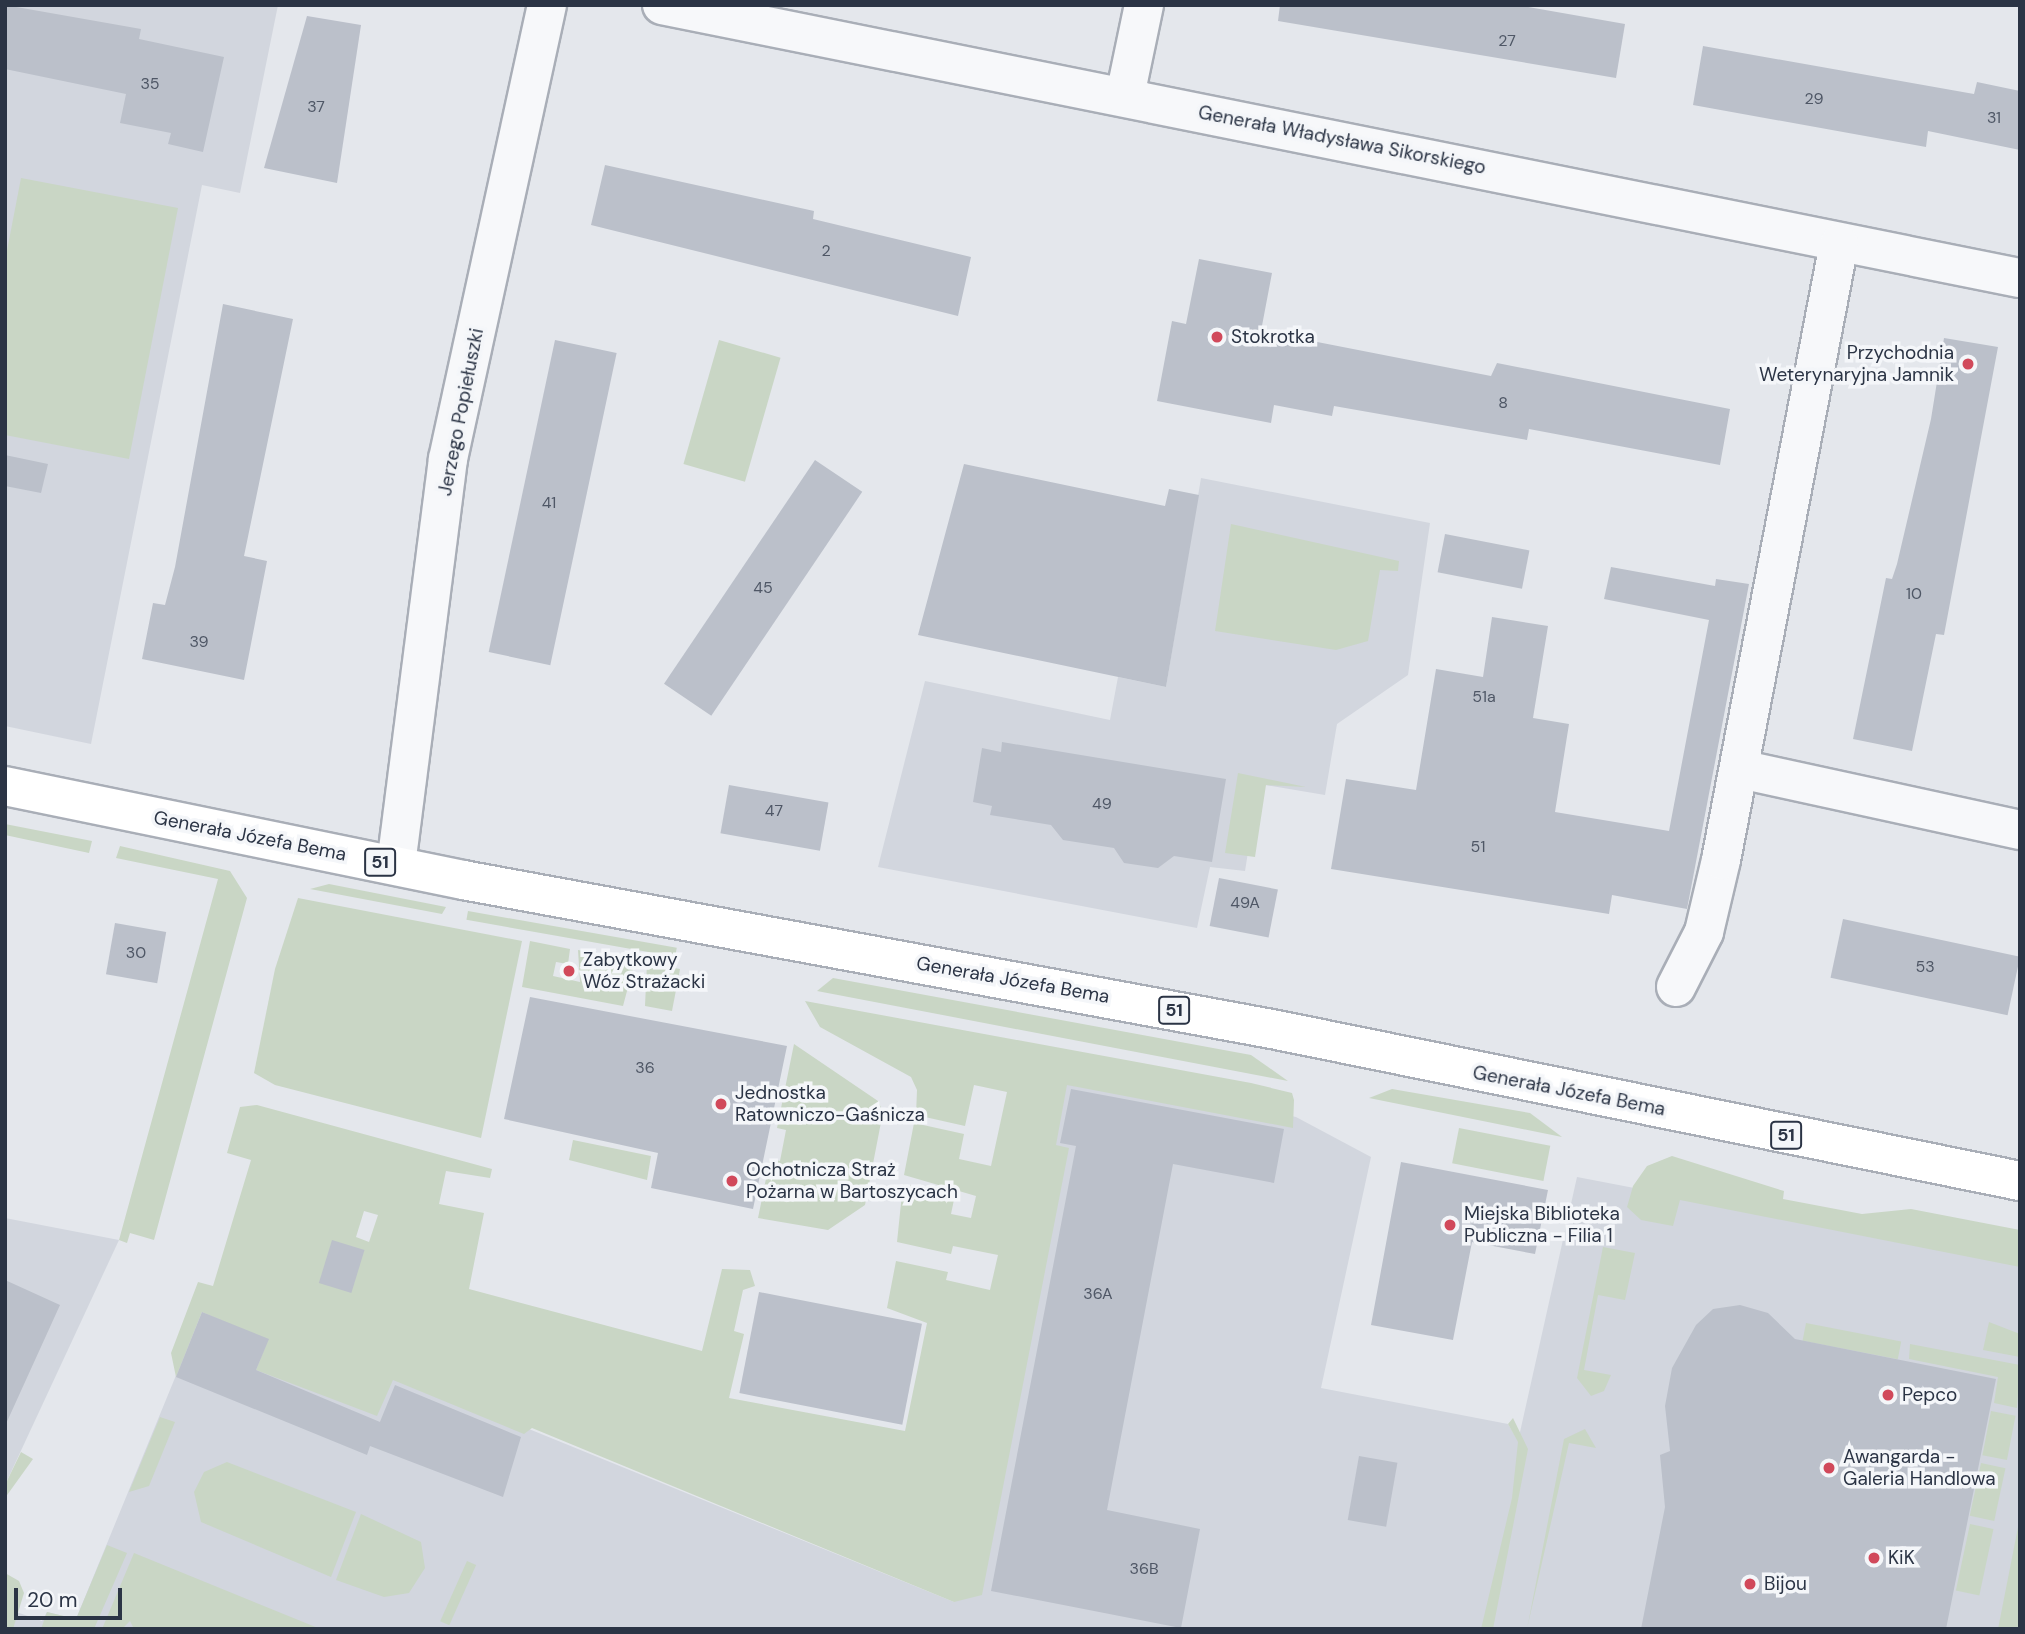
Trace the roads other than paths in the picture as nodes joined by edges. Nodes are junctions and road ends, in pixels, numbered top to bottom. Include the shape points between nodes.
1 (547, 5) edge
2 (662, 5) edge
3 (1144, 5) edge
4 (1125, 96) junction
5 (1839, 244) junction
6 (2020, 278) edge
7 (1740, 769) junction
8 (5, 786) edge
9 (2020, 830) edge
10 (396, 865) junction
11 (1676, 987) dead end
12 (2020, 1181) edge

1 - 10 street, Jerzego Popiełuszki via 448,459
2 - 4 street, Generała Władysława Sikorskiego
3 - 4 street
4 - 5 street, Generała Władysława Sikorskiego
5 - 6 street, Generała Władysława Sikorskiego
5 - 7 street
7 - 9 street
7 - 11 street via 1703,932
8 - 10 main road, Generała Józefa Bema / 51
10 - 12 main road, Generała Józefa Bema / 51 via 1259,1027

